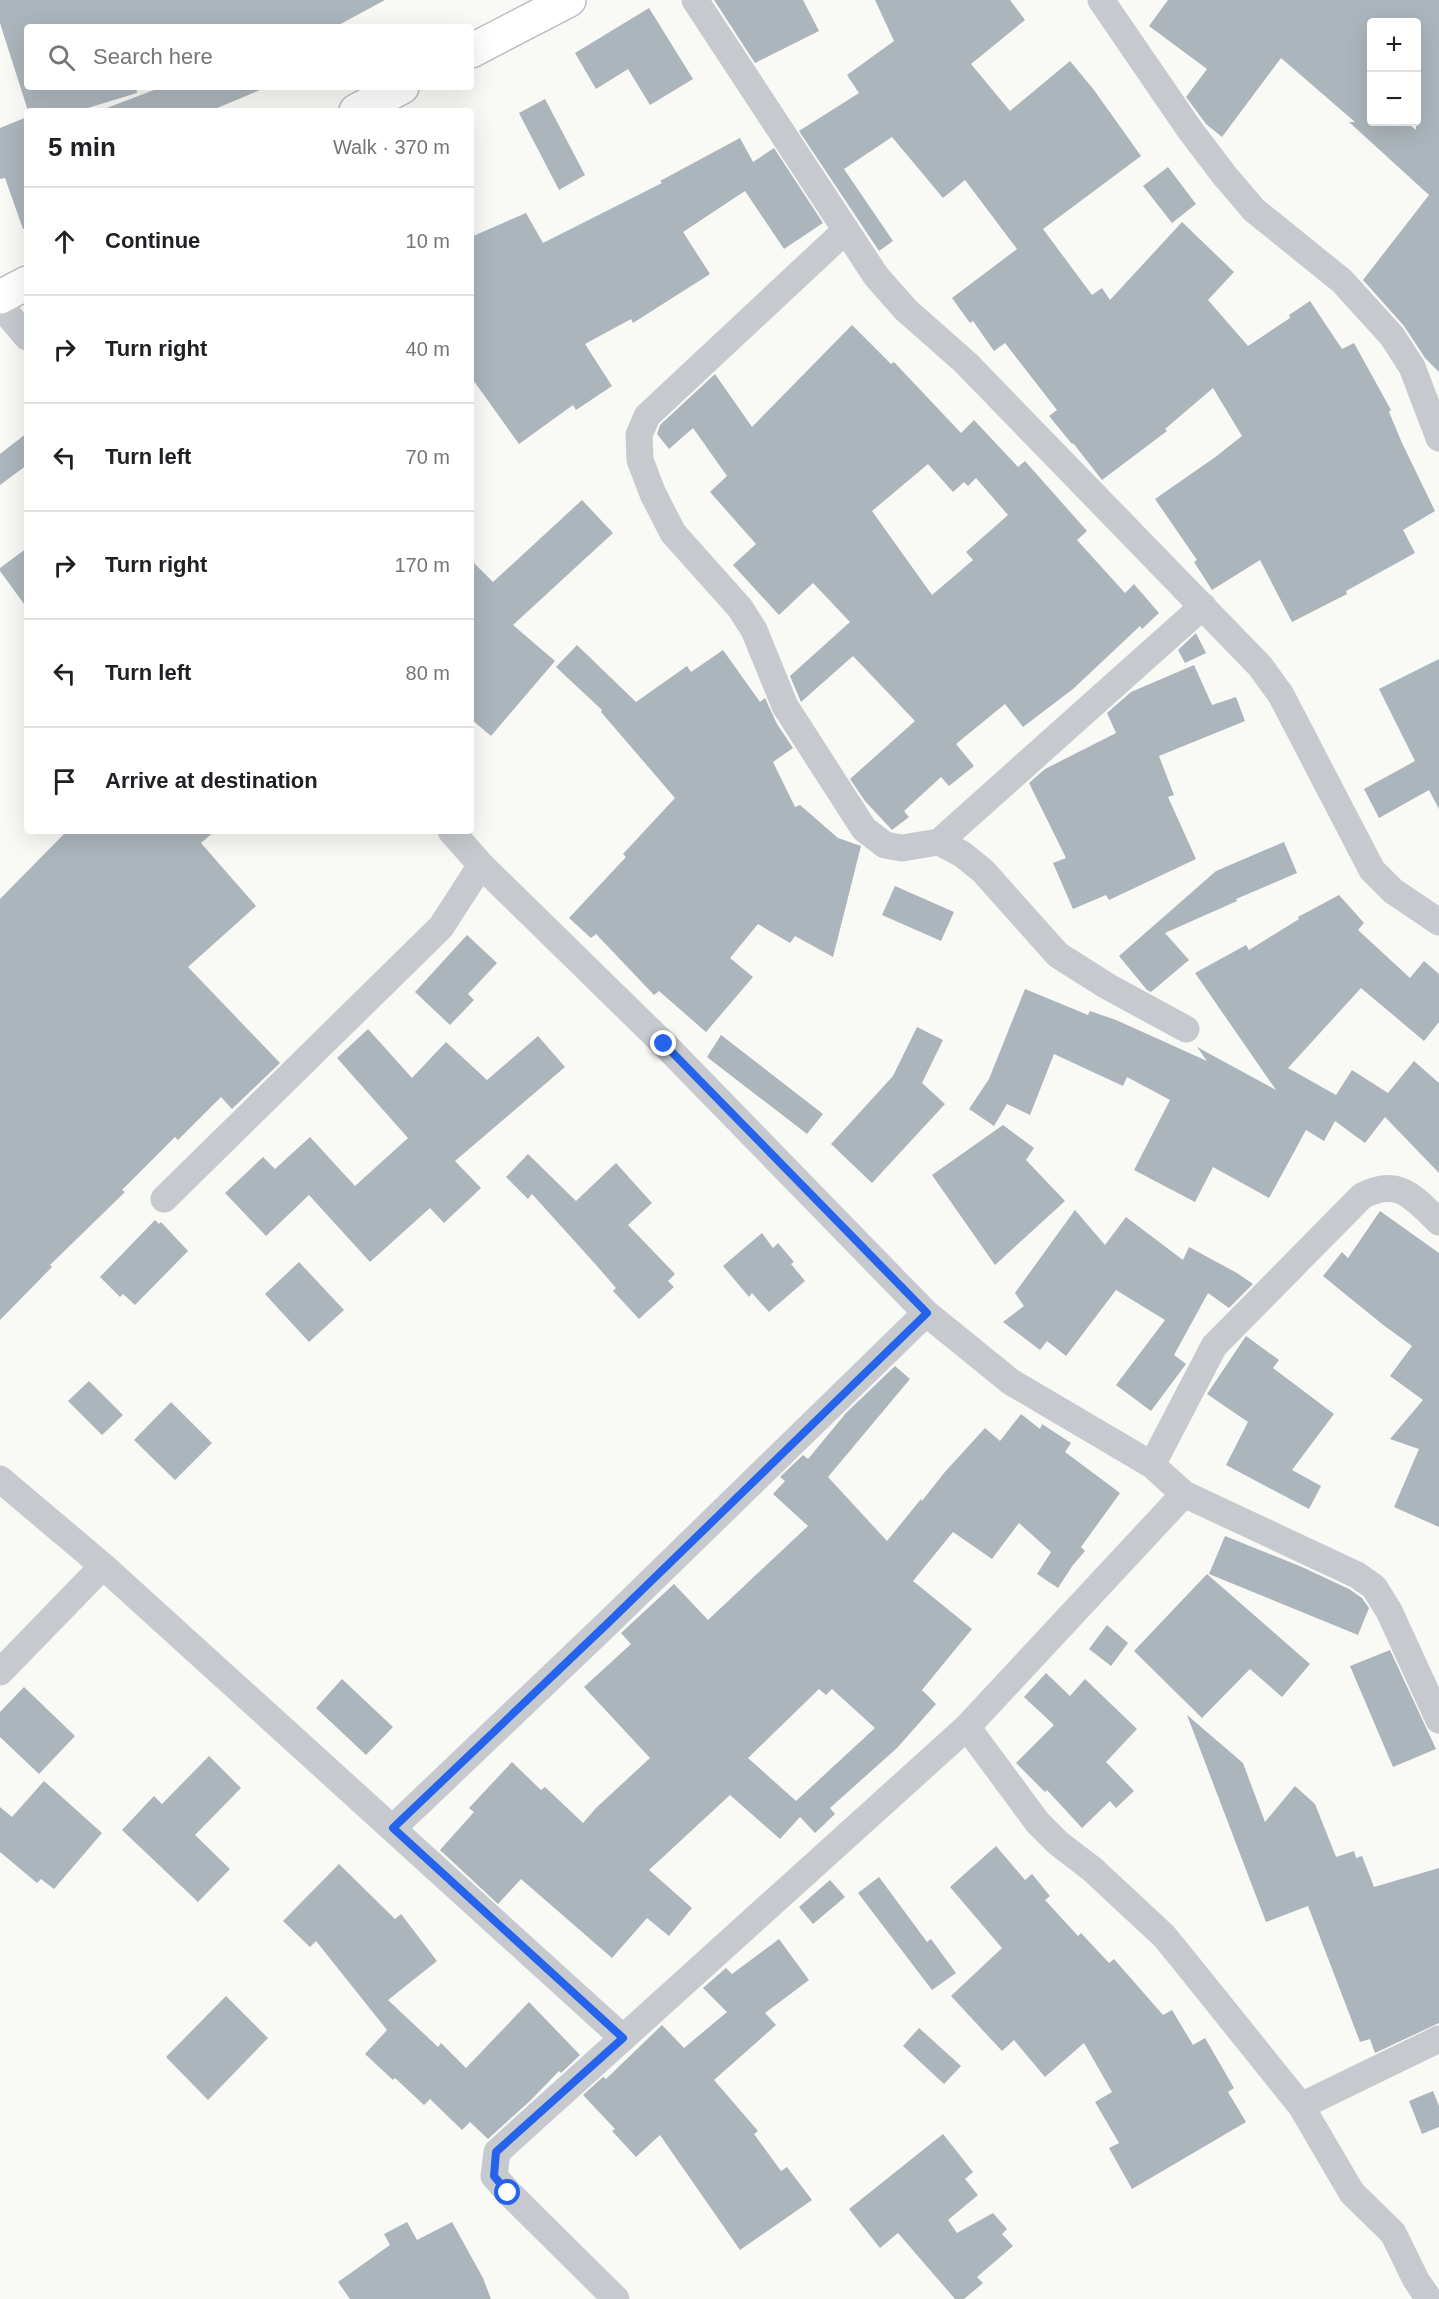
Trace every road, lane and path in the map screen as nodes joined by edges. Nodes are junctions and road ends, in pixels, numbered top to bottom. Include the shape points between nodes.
1 (569, 0) edge
2 (695, 0) edge
3 (1101, 0) edge
4 (474, 49) edge
5 (396, 90) edge
6 (362, 108) edge
7 (846, 230) junction
8 (24, 285) edge
9 (0, 297) edge
10 (0, 304) edge
11 (24, 333) edge
12 (1439, 438) edge
13 (1203, 606) junction
14 (454, 834) edge
15 (939, 843) junction
16 (480, 865) junction
17 (1439, 922) edge
18 (1186, 1029) dead end
19 (164, 1199) dead end
20 (1439, 1222) edge
21 (927, 1313) junction
22 (1152, 1465) junction
23 (0, 1479) edge
24 (1184, 1494) junction
25 (103, 1566) junction
26 (0, 1672) edge
27 (1439, 1719) edge
28 (967, 1727) junction
29 (393, 1828) junction
30 (623, 2038) junction
31 (1439, 2039) edge
32 (1301, 2106) junction
33 (616, 2299) edge
34 (1429, 2299) edge

1 - 4 main road
2 - 7 street
3 - 12 street via 1190,130 1254,210 1342,282 1392,336 1412,367
5 - 6 main road
7 - 13 street via 876,276 906,310 966,363
7 - 15 street via 647,416 639,435 640,460 652,494 673,533 740,608 754,630 785,706 864,829 885,845 902,848
8 - 9 main road
10 - 11 street
13 - 15 street
13 - 17 street via 1260,666 1281,695 1372,870 1393,891
14 - 16 street
15 - 18 street via 962,854 982,872 1058,955
16 - 19 street via 441,927
16 - 21 street via 664,1044
20 - 22 street via 1411,1195 1394,1188 1377,1188 1362,1196 1214,1346
21 - 22 street via 1011,1382
21 - 29 street
22 - 24 street
23 - 25 street
24 - 27 street via 1357,1575 1374,1587
24 - 28 street
25 - 26 street
25 - 29 street
28 - 30 street
28 - 32 street via 1038,1823 1164,1936
29 - 30 street
30 - 33 street via 496,2152 494,2176
31 - 32 street
32 - 34 street via 1352,2193 1393,2233

